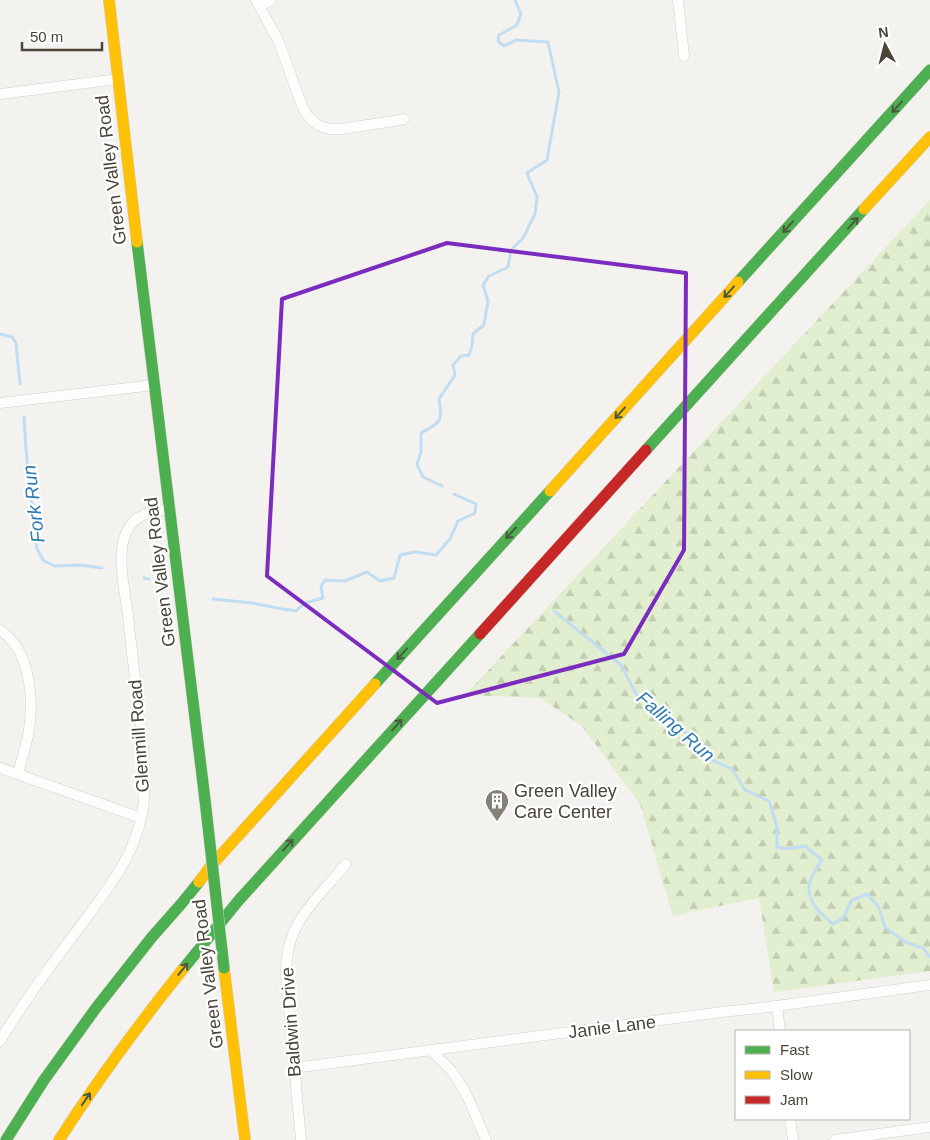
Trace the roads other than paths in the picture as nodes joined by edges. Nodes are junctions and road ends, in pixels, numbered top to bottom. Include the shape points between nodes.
1 (109, 0) edge
2 (271, 0) edge
3 (678, 0) edge
4 (258, 3) edge
5 (684, 56) dead end
6 (930, 70) edge
7 (118, 79) junction
8 (0, 94) edge
9 (404, 119) dead end
10 (930, 137) edge
11 (154, 385) junction
12 (0, 403) edge
13 (170, 509) junction
14 (0, 630) edge
15 (0, 768) edge
16 (18, 774) junction
17 (141, 818) junction
18 (346, 864) dead end
19 (930, 985) edge
20 (777, 1006) junction
21 (780, 1030) edge
22 (0, 1041) edge
23 (432, 1051) junction
24 (294, 1068) junction
25 (790, 1120) edge
26 (930, 1127) edge
27 (6, 1140) edge
28 (59, 1140) edge
29 (245, 1140) edge
30 (300, 1140) edge
31 (486, 1140) edge
32 (793, 1140) edge
33 (835, 1140) edge

1 - 7 main road, Green Valley Road
2 - 4 street
3 - 5 street
4 - 9 street via 279,42 302,106 314,122 323,128 339,130
6 -> 27 main road via 210,867 96,1008
7 - 8 street
7 - 11 main road, Green Valley Road
28 -> 10 main road via 134,1031 239,900
11 - 12 street
11 - 13 main road, Green Valley Road
13 - 17 street, Glenmill Road via 149,512 137,518 130,524 122,545 145,774
13 - 29 main road, Green Valley Road, bridge
14 - 16 street via 20,653 29,689 30,726
15 - 16 street
16 - 17 street
17 - 22 street, Glenmill Road via 133,844 118,872
18 - 24 street, Baldwin Drive via 308,907 294,928 287,951
19 - 20 street, Janie Lane
20 - 21 street
20 - 23 street, Janie Lane
23 - 24 street, Janie Lane
23 - 31 street via 452,1071 462,1087
24 - 30 street, Baldwin Drive
25 - 32 street
26 - 33 street

